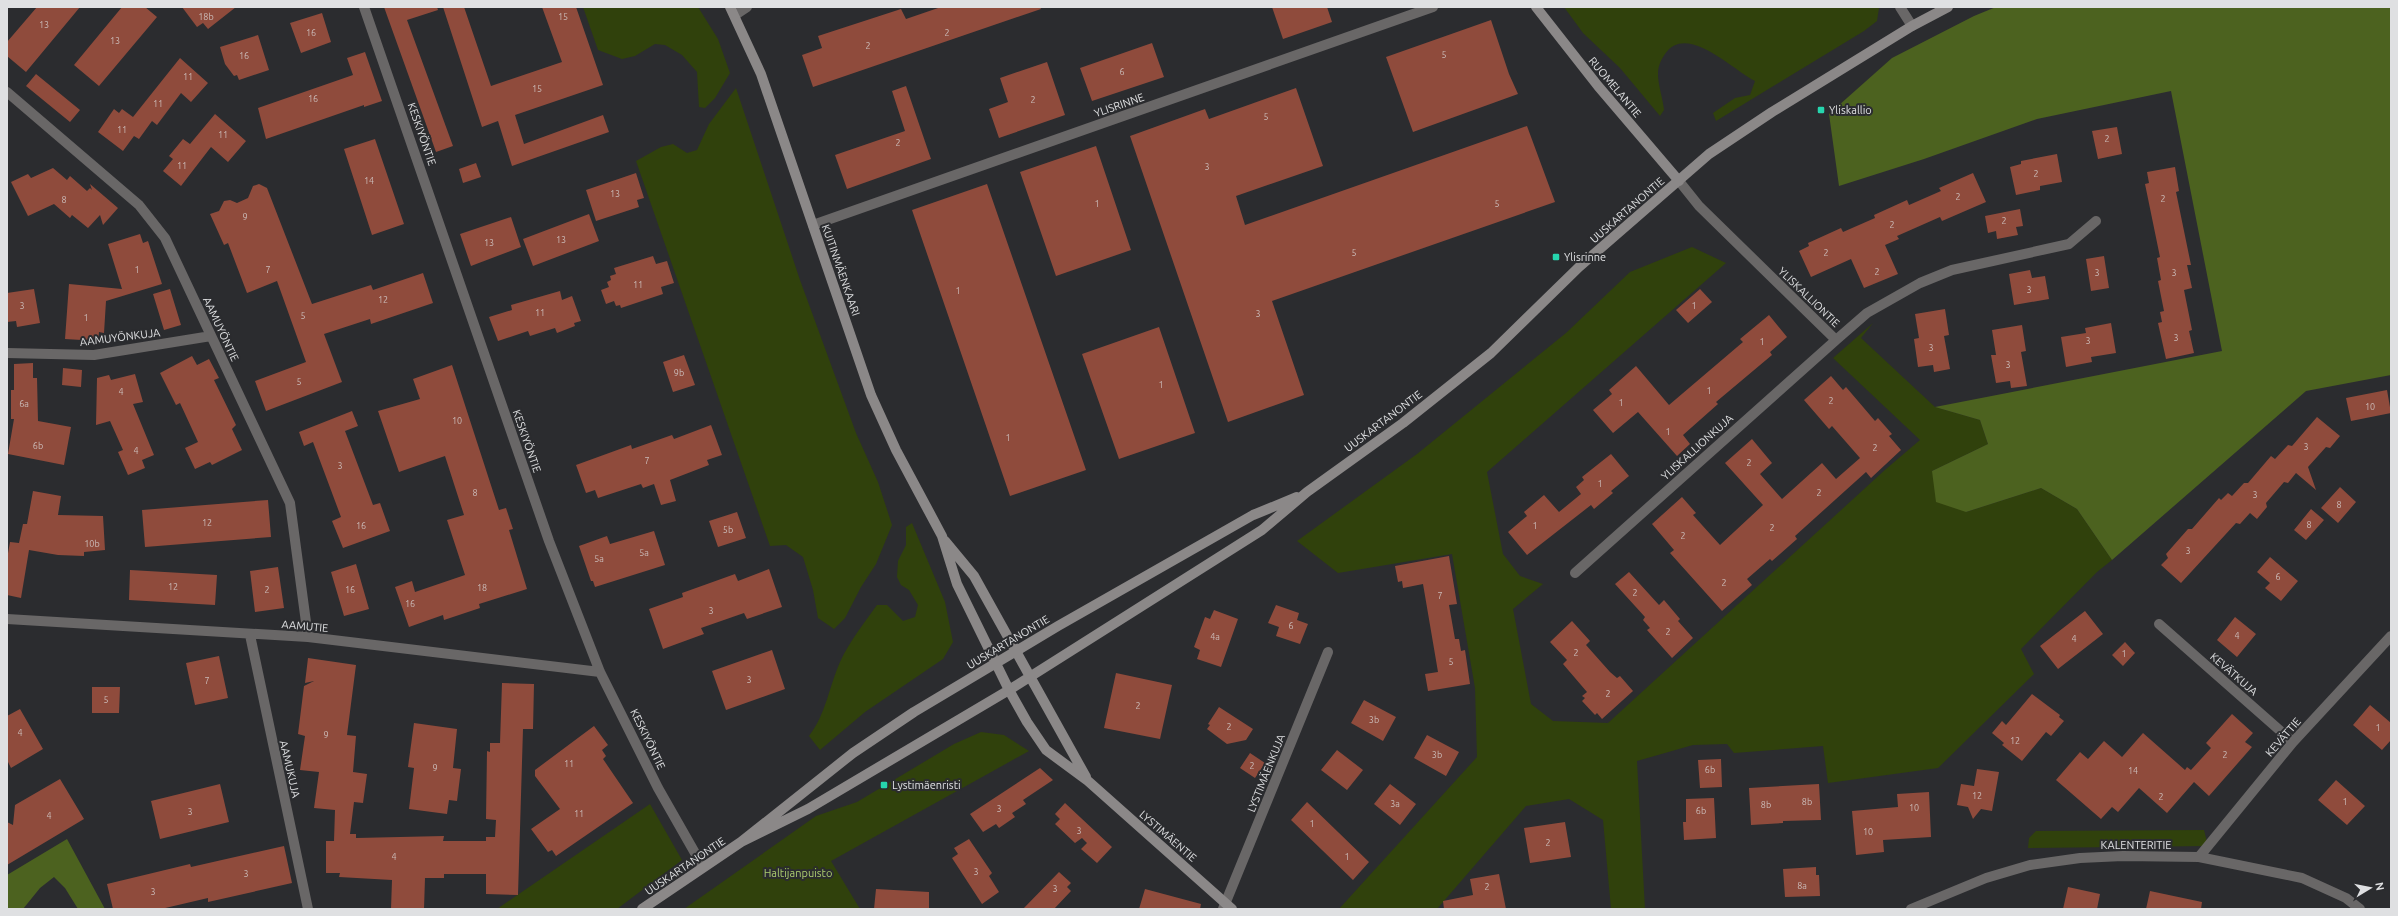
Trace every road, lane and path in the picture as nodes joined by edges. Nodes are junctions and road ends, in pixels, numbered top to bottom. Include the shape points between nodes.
1 (364, 7) edge
2 (747, 7) edge
3 (1433, 7) edge
4 (1536, 7) edge
5 (1900, 7) edge
6 (1948, 7) edge
7 (732, 11) edge
8 (1912, 26) junction
9 (7, 92) edge
10 (1679, 181) junction
11 (2096, 221) dead end
12 (813, 225) junction
13 (212, 336) junction
14 (1836, 340) junction
15 (7, 352) edge
16 (1307, 492) junction
17 (942, 536) junction
18 (1575, 572) dead end
19 (7, 619) edge
20 (2159, 624) dead end
21 (250, 635) junction
22 (2391, 636) edge
23 (308, 637) junction
24 (1016, 651) junction
25 (1328, 652) dead end
26 (995, 663) junction
27 (600, 672) junction
28 (1030, 676) junction
29 (1009, 690) junction
30 (2293, 742) junction
31 (1088, 781) junction
32 (741, 842) junction
33 (2199, 857) junction
34 (703, 867) junction
35 (1227, 907) edge
36 (308, 909) edge
37 (642, 909) edge
38 (1911, 909) edge
39 (2360, 909) edge

1 - 27 street, KESKIYÖNTIE via 549,541
2 - 7 street
3 - 12 street, YLISRINNE
4 - 10 main road, RUOMELANTIE via 1598,86
5 - 8 street
6 - 8 main road, UUSKARTANONTIE
7 - 12 main road, KUITINMÄENKAARI via 761,74
8 - 10 main road, UUSKARTANONTIE via 1759,120 1709,154
9 - 13 street, AAMUYÖNTIE via 139,205 153,220 165,238
10 - 14 street, YLISKALLIONTIE via 1699,206
10 - 16 main road, UUSKARTANONTIE via 1579,267 1491,353 1403,423
11 - 14 street, YLISKALLIONTIE via 2069,244 1952,270 1920,283 1867,313
12 - 17 main road, KUITINMÄENKAARI via 871,395 896,450
13 - 15 street, AAMUYÖNKUJA via 94,355
13 - 23 street, AAMUYÖNTIE via 290,503
14 - 18 street, YLISKALLIONKUJA
16 - 24 main road, UUSKARTANONTIE via 1253,515
16 - 28 main road, UUSKARTANONTIE via 1262,530
17 - 24 main road, KUITINMÄENKAARI via 974,576
17 - 26 main road, KUITINMÄENKAARI via 957,584
19 - 21 street, AAMUTIE
20 - 30 street, KEVÄTKUJA
21 - 23 street, AAMUTIE
21 - 36 street, AAMUKUJA
22 - 30 street, KEVÄTTIE
23 - 27 street, AAMUTIE
24 - 26 main road, UUSKARTANONTIE
24 - 28 main road, LYSTIMÄENTIE
25 - 35 street, LYSTIMÄENKUJA
26 - 29 main road, LYSTIMÄENTIE
26 - 32 main road, UUSKARTANONTIE via 853,753
27 - 34 street, KESKIYÖNTIE via 658,788
28 - 29 main road, UUSKARTANONTIE
28 - 31 main road, LYSTIMÄENTIE
29 - 31 main road, LYSTIMÄENTIE via 1046,750
29 - 32 main road, UUSKARTANONTIE via 808,809
30 - 33 street, KEVÄTTIE
31 - 35 main road, LYSTIMÄENTIE
32 - 34 main road, UUSKARTANONTIE
33 - 38 street, KALENTERITIE via 2080,858 2030,865 1986,878
33 - 39 street, KALENTERITIE via 2302,878 2346,898
34 - 37 main road, UUSKARTANONTIE

